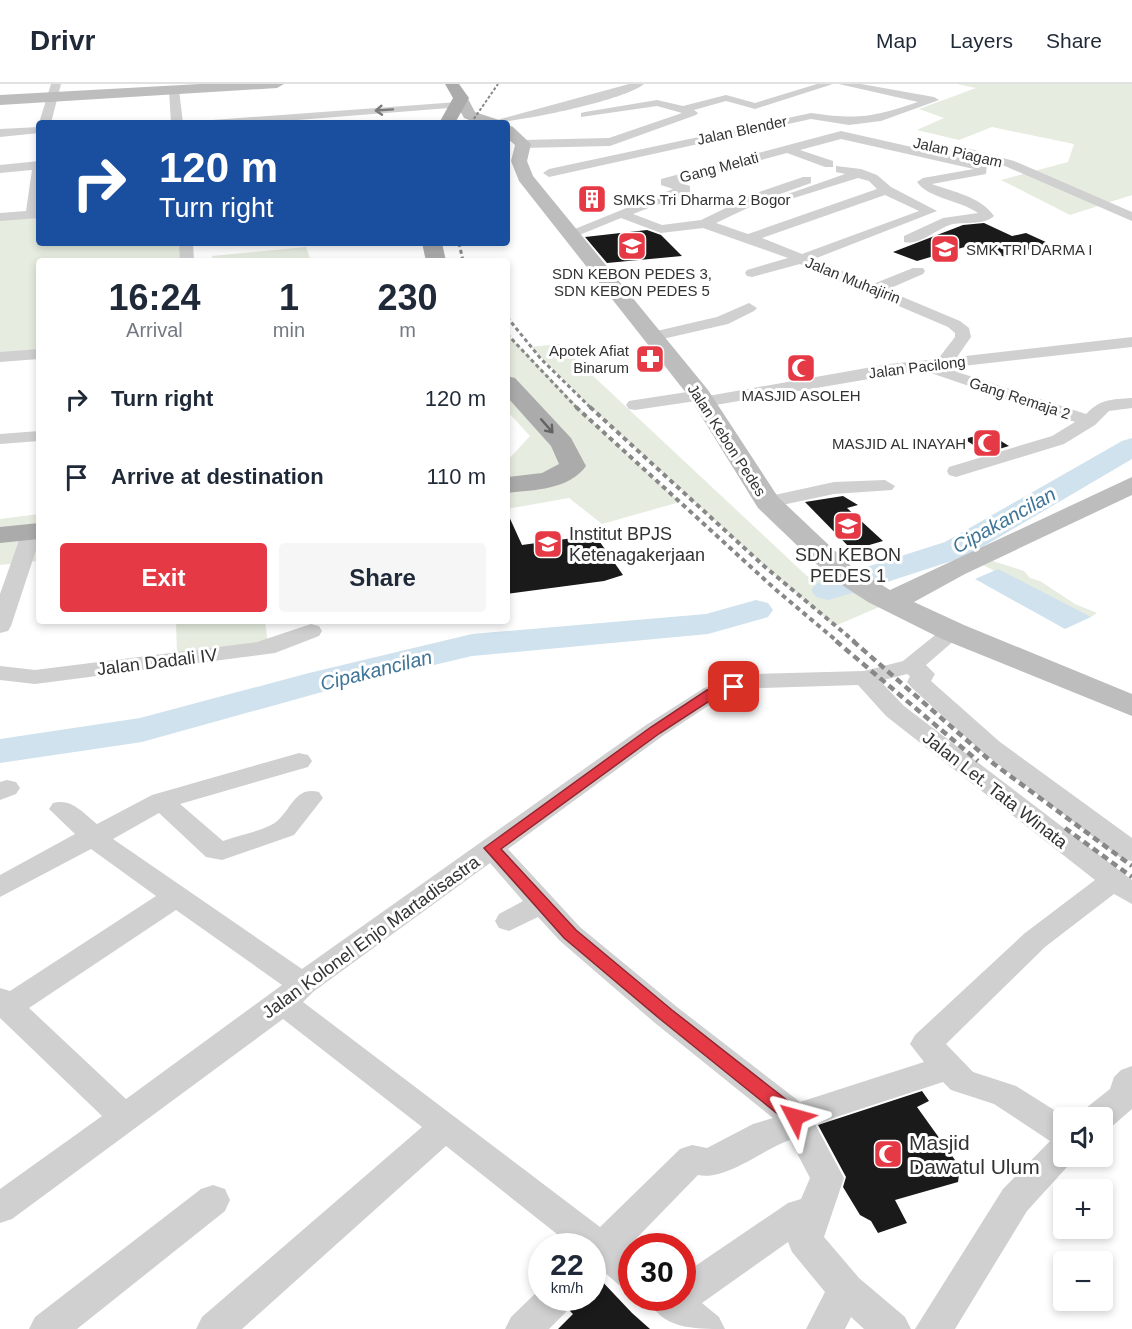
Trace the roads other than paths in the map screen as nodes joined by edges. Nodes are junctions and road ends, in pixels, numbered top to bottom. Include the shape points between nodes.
1 (277, 84) edge
2 (452, 84) edge
3 (828, 84) edge
4 (844, 84) edge
5 (632, 85) edge
6 (174, 90) junction
7 (54, 91) edge
8 (0, 100) edge
9 (778, 100) junction
10 (463, 106) junction
11 (683, 109) junction
12 (538, 112) junction
13 (814, 115) junction
14 (320, 119) edge
15 (46, 120) edge
16 (177, 120) edge
17 (293, 120) edge
18 (449, 120) edge
19 (487, 120) edge
20 (505, 120) edge
21 (849, 122) junction
22 (36, 130) edge
23 (0, 133) edge
24 (515, 137) edge
25 (709, 137) junction
26 (786, 149) junction
27 (759, 156) junction
28 (36, 165) edge
29 (0, 169) edge
30 (782, 172) dead end
31 (861, 173) junction
32 (539, 175) junction
33 (807, 180) junction
34 (988, 180) dead end
35 (822, 185) junction
36 (886, 190) junction
37 (941, 192) junction
38 (794, 194) dead end
39 (622, 214) junction
40 (35, 215) edge
41 (0, 217) edge
42 (1132, 217) edge
43 (704, 224) junction
44 (572, 233) junction
45 (749, 238) junction
46 (909, 239) dead end
47 (801, 259) junction
48 (918, 271) dead end
49 (752, 273) dead end
50 (875, 289) junction
51 (749, 308) dead end
52 (654, 336) junction
53 (1132, 342) edge
54 (36, 354) edge
55 (0, 357) edge
56 (944, 362) junction
57 (918, 365) junction
58 (510, 386) edge
59 (702, 399) junction
60 (1132, 403) edge
61 (635, 405) dead end
62 (1089, 421) junction
63 (36, 436) edge
64 (0, 440) edge
65 (956, 471) dead end
66 (510, 484) edge
67 (1132, 485) edge
68 (885, 486) dead end
69 (768, 502) junction
70 (36, 531) edge
71 (0, 535) edge
72 (893, 601) junction
73 (0, 626) edge
74 (311, 631) dead end
75 (953, 632) junction
76 (911, 666) junction
77 (0, 673) edge
78 (864, 678) junction
79 (1132, 706) edge
80 (299, 761) dead end
81 (310, 798) dead end
82 (161, 801) junction
83 (62, 809) dead end
84 (95, 835) junction
85 (492, 848) junction
86 (1132, 852) edge
87 (0, 887) edge
88 (1122, 888) edge
89 (174, 897) junction
90 (540, 904) junction
91 (509, 921) dead end
92 (293, 993) junction
93 (5, 1002) edge
94 (949, 1067) junction
95 (1132, 1079) edge
96 (1111, 1107) edge
97 (124, 1117) junction
98 (797, 1120) junction
99 (445, 1126) junction
100 (1053, 1126) edge
101 (1053, 1160) edge
102 (213, 1200) dead end
103 (0, 1208) edge
104 (811, 1217) junction
105 (570, 1233) edge
106 (606, 1245) edge
107 (696, 1284) edge
108 (846, 1290) junction
109 (542, 1311) edge
110 (688, 1311) edge
111 (48, 1329) edge
112 (215, 1329) edge
113 (524, 1329) edge
114 (706, 1329) edge
115 (825, 1329) edge
116 (892, 1329) edge
117 (934, 1329) edge

1 - 6 main road
2 - 10 main road
3 - 9 street
4 - 21 street, Jalan Blender via 933,100 881,118
5 - 12 street
6 - 7 main road
6 - 16 street
7 - 8 main road
7 - 15 street
9 - 11 street, Jalan Blender via 755,106 726,98
9 - 13 street via 818,113
10 -> 14 street
10 - 18 main road
10 - 19 main road
11 - 12 street via 657,103 572,117 555,118
11 - 24 street via 692,113 610,142
12 - 20 street
13 - 21 street, Jalan Blender
13 - 25 street, Jalan Blender
14 - 17 street
21 - 42 street, Jalan Piagam via 1018,167 1099,206
22 - 23 street
24 - 32 main road via 519,162
25 - 27 street
25 - 32 street, Jalan Blender
26 - 27 street, Gang Melati
26 - 31 street
26 - 37 street, Gang Melati via 841,135 983,167 982,171 923,182
27 - 39 street, Gang Melati via 666,182 685,189
28 - 29 street
30 - 33 street
31 - 35 street
31 - 36 street
32 - 44 main road, Jalan Kebon Pedes
33 - 35 street
33 - 43 street via 764,195
34 - 37 street
35 - 38 street
36 - 45 street
36 - 47 street via 930,211
37 - 46 street via 962,199 987,216 948,221
39 - 43 street via 661,229
39 - 44 street, Gang Melati
40 - 41 street
43 - 45 street, Jalan Muhajirin
44 - 52 main road, Jalan Kebon Pedes
45 - 47 street, Jalan Muhajirin
47 - 49 street
47 - 50 street, Jalan Muhajirin
48 - 50 street
50 - 56 street, Jalan Muhajirin via 935,314 963,331 963,337
51 - 52 street via 713,323
52 - 59 main road, Jalan Kebon Pedes
53 - 56 street, Jalan Pacilong
54 - 55 street
56 - 57 street, Jalan Pacilong
57 - 59 street, Jalan Pacilong
57 - 62 street, Gang Remaja 2
58 -> 66 main road via 562,443 573,466 548,479
59 - 61 street, Jalan Pacilong
59 - 69 main road, Jalan Kebon Pedes
60 - 62 street via 1104,406
62 - 65 street, Gang Remaja 2 via 1058,440
63 - 64 street
67 - 72 main road
68 - 69 street via 834,488
69 - 72 main road, Jalan Kebon Pedes via 852,580
70 - 71 main road
70 - 73 street
72 - 75 main road, Jalan Kebon Pedes
74 - 77 street, Jalan Dadali IV via 257,649 35,677
75 - 76 street, Jalan Kolonel Enjo Martadisastra
75 - 79 main road, Jalan Kebon Pedes
76 - 78 street, Jalan Kolonel Enjo Martadisastra
76 - 86 street via 923,674 919,682 929,694 991,747
78 - 85 street, Jalan Kolonel Enjo Martadisastra via 757,681 712,693
78 - 88 street, Jalan Let. Tata Winata via 895,711
80 - 82 street
81 - 82 street via 285,829 222,851 216,850
82 - 84 street
83 - 84 street
84 - 87 street
84 - 89 street via 101,844
85 - 90 street
85 - 92 street, Jalan Kolonel Enjo Martadisastra
88 - 94 street via 1035,940 926,1044
89 - 92 street
89 - 93 street
90 - 91 street
90 - 98 street via 666,1015
92 - 97 street, Jalan Kolonel Enjo Martadisastra
92 - 99 street
93 - 97 street
94 - 98 street
94 - 100 street via 962,1081 1005,1095
95 - 96 street via 1125,1086 1128,1093
97 - 103 street, Jalan Kolonel Enjo Martadisastra
98 - 104 street via 827,1178
98 - 106 street via 710,1163 692,1159
99 - 105 street
99 - 112 street
101 - 117 street via 1015,1200
102 - 111 street
104 - 107 street via 800,1214
104 - 108 street via 805,1241
108 - 115 street
108 - 116 street
109 - 113 street
110 - 114 street

